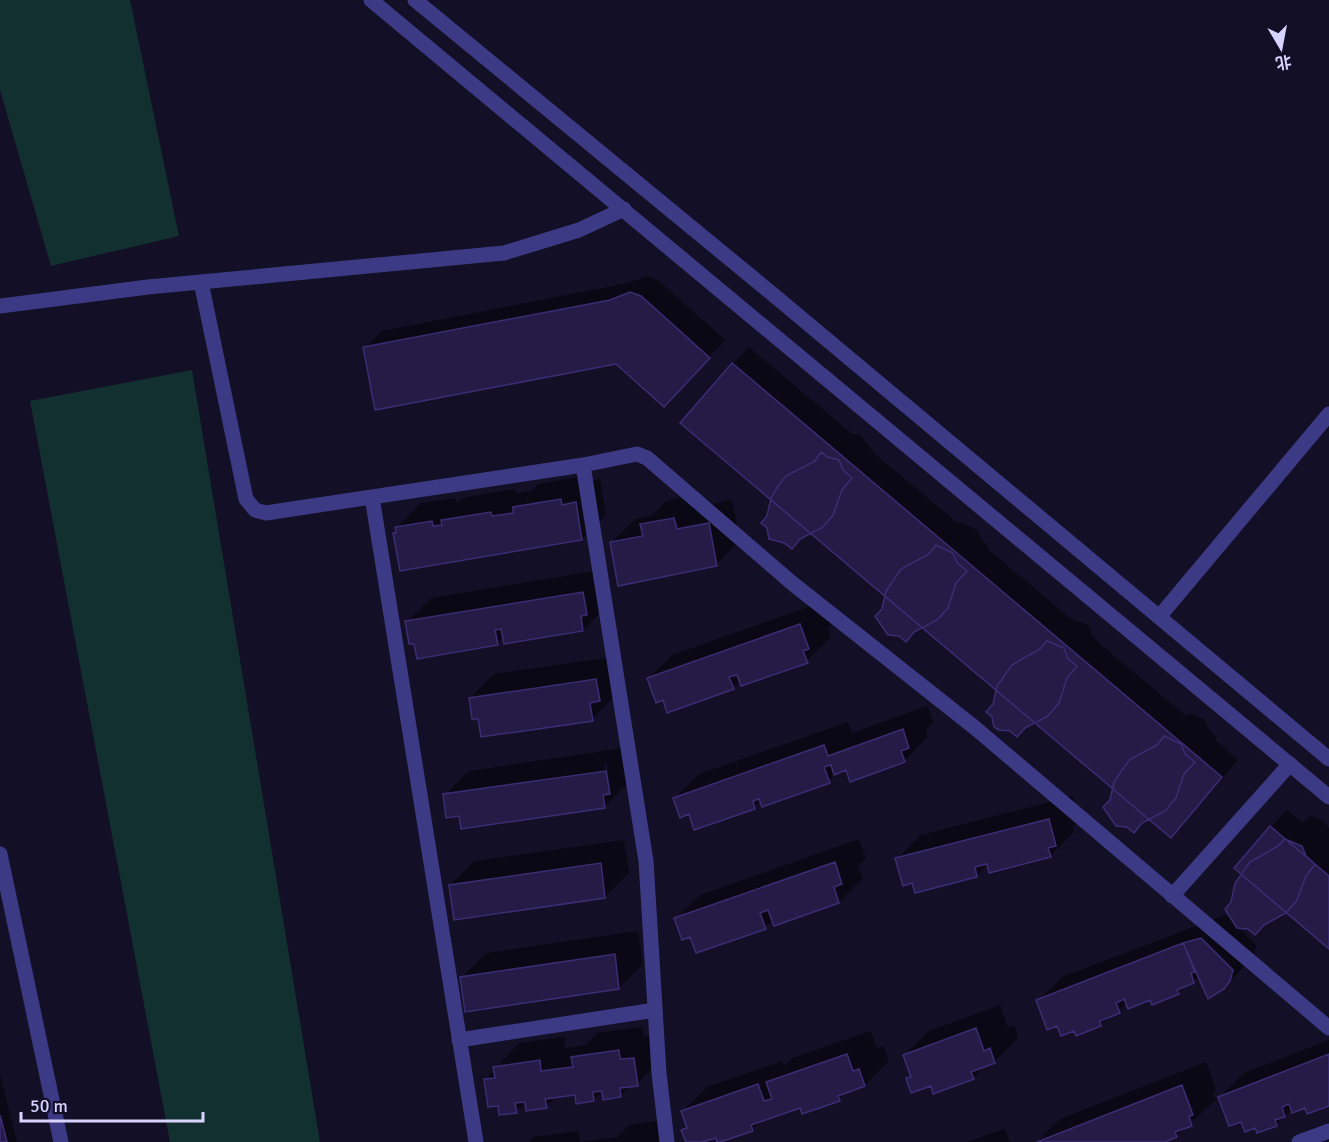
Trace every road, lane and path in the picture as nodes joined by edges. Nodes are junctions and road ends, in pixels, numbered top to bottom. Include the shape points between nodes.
1 (371, 0) edge
2 (415, 0) edge
3 (624, 208) junction
4 (201, 282) junction
5 (0, 306) edge
6 (1329, 414) edge
7 (584, 465) junction
8 (372, 497) junction
9 (1159, 617) junction
10 (1329, 759) edge
11 (1290, 764) junction
12 (1329, 797) edge
13 (0, 854) edge
14 (1172, 896) junction
15 (656, 1010) junction
16 (1329, 1028) edge
17 (459, 1040) junction
18 (1329, 1131) edge
19 (61, 1142) edge
20 (476, 1142) edge
21 (667, 1142) edge
22 (1299, 1142) edge

1 - 3 street
2 - 9 street
3 - 4 street via 579,230 504,253
3 - 11 street
4 - 5 street
4 - 8 street via 246,499 255,510 266,513
6 - 9 street
7 - 8 street
7 - 14 street via 637,454 658,464 792,583 974,728
7 - 15 street via 646,861
8 - 17 street
9 - 10 street
11 - 12 street
11 - 14 street
13 - 19 street
14 - 16 street
15 - 17 street
15 - 21 street
17 - 20 street
18 - 22 street

